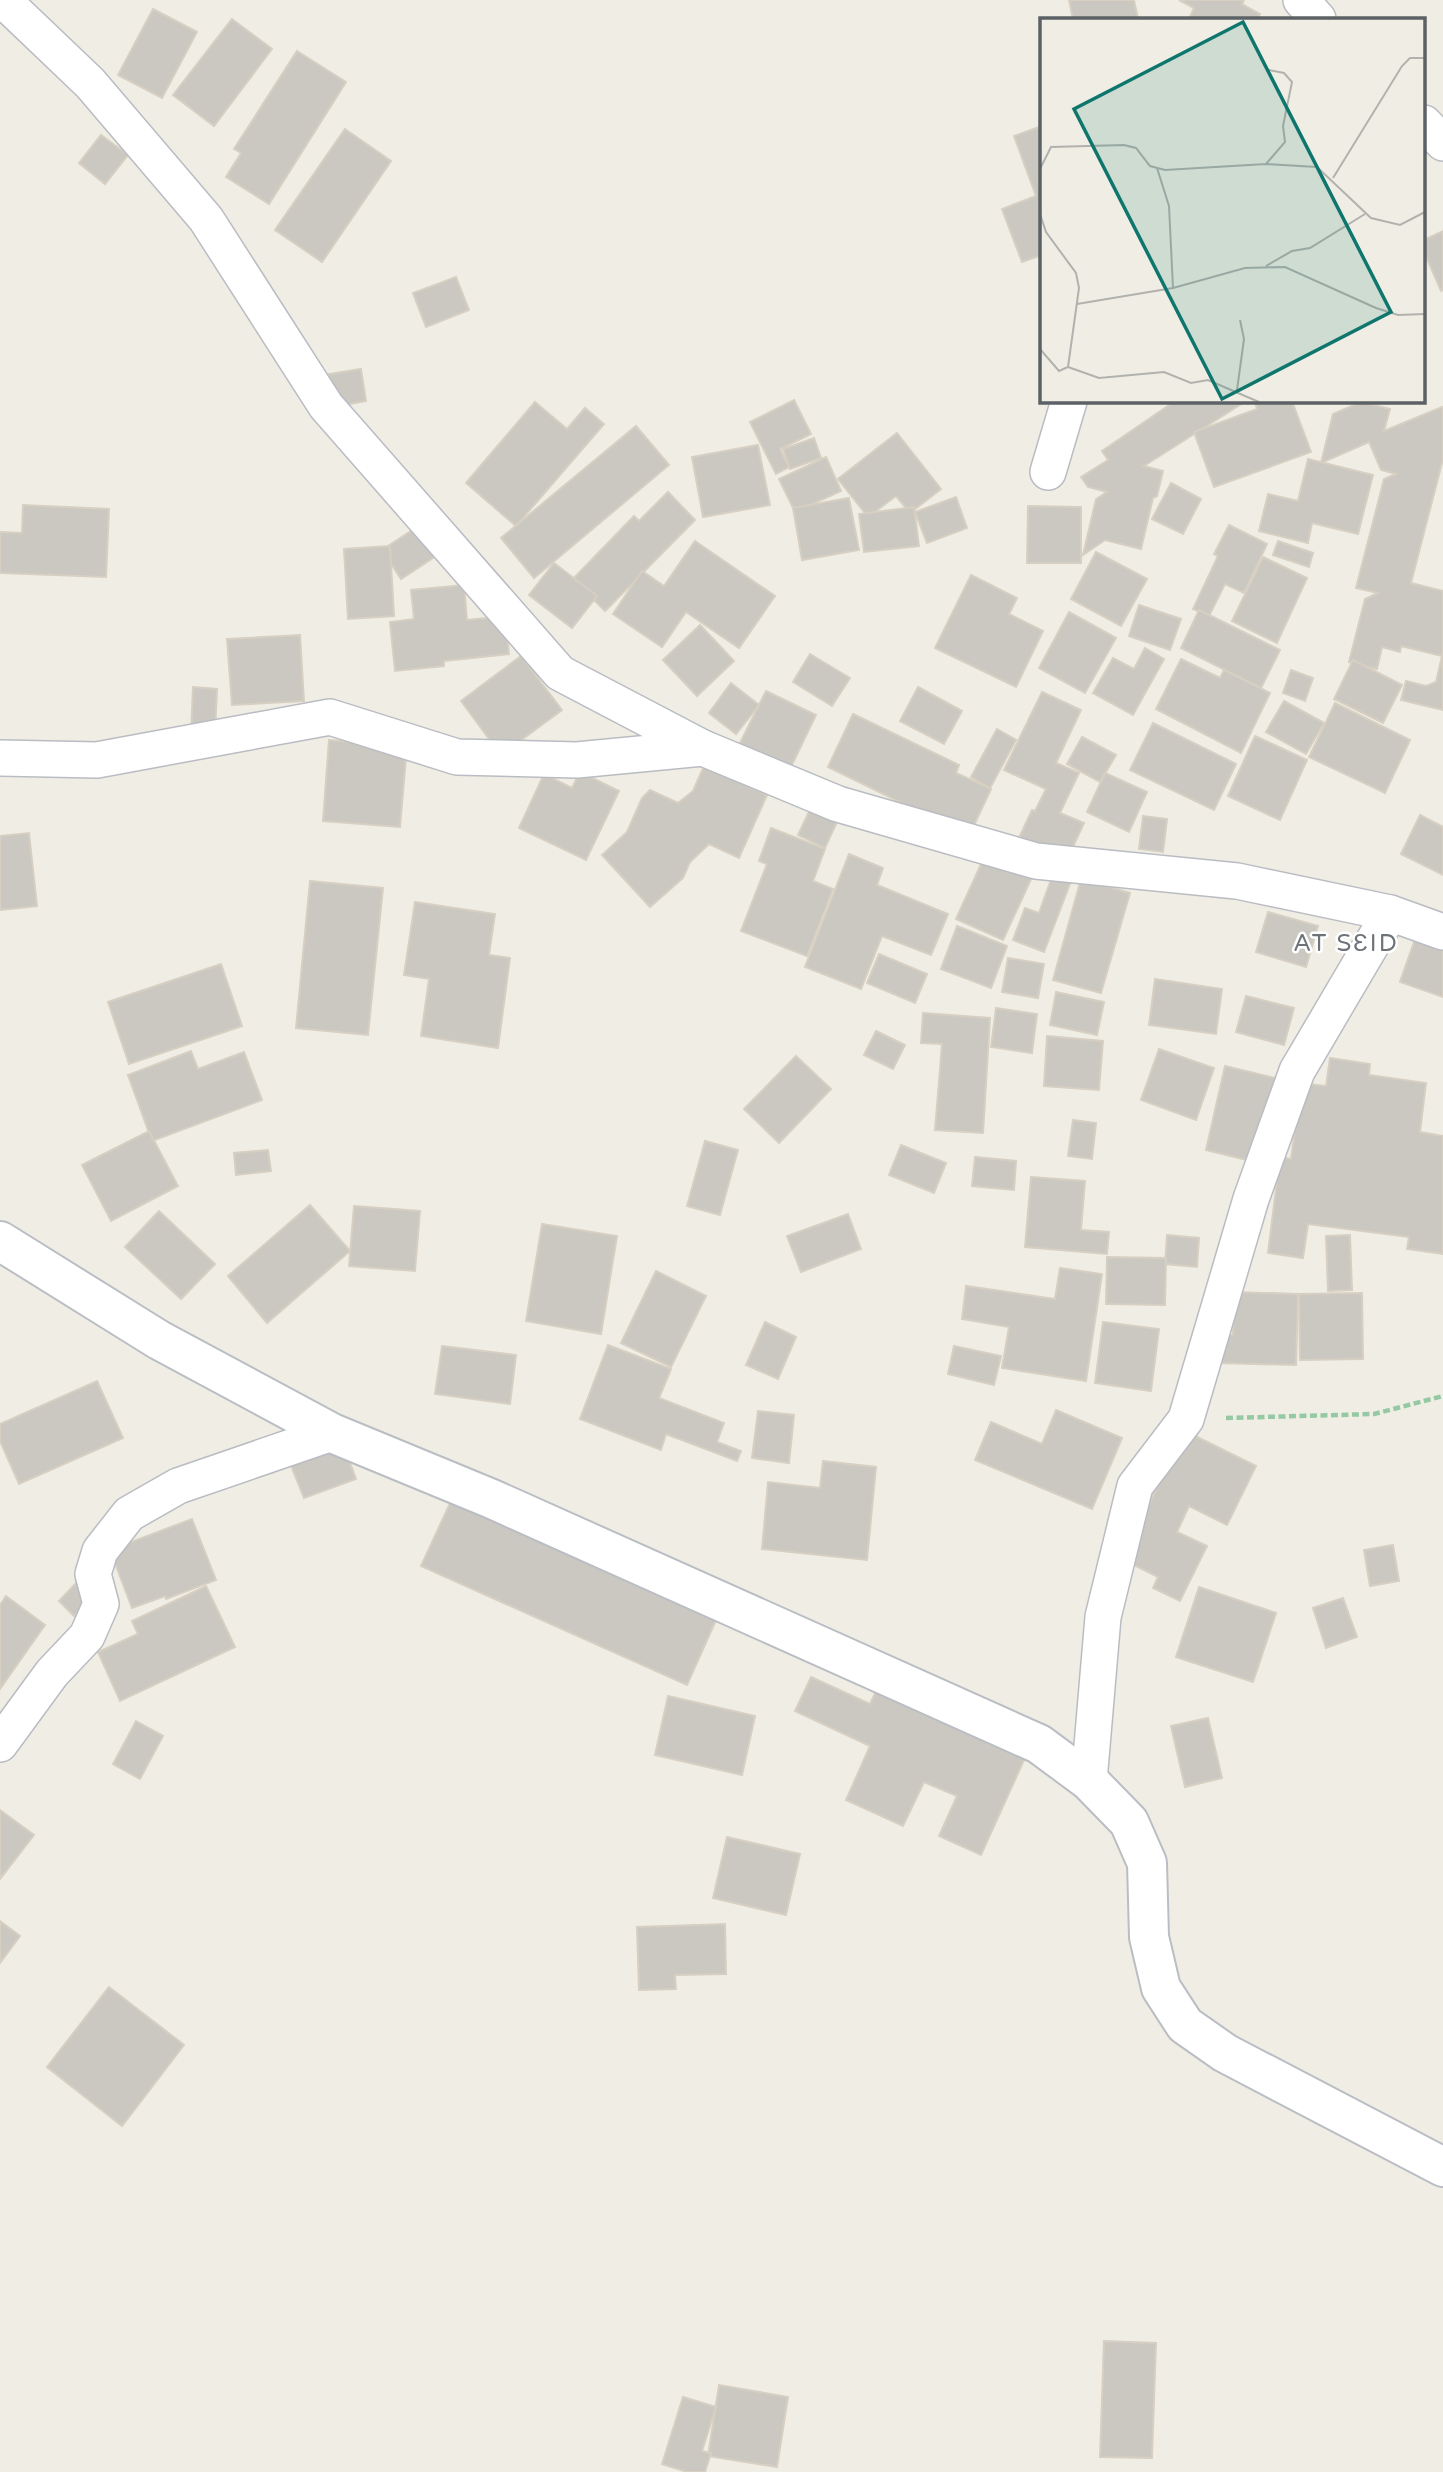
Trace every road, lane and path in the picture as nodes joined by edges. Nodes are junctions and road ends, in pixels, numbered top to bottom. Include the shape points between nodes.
1 (3, 0) edge
2 (1426, 125) edge
3 (1443, 143) edge
4 (1069, 402) edge
5 (1048, 472) dead end
6 (703, 747) junction
7 (0, 758) edge
8 (1390, 913) junction
9 (1443, 932) edge
10 (0, 1241) edge
11 (1443, 1396) edge
12 (1186, 1419) junction
13 (332, 1433) junction
14 (0, 1744) edge
15 (1089, 1781) junction
16 (1443, 2166) edge

1 - 6 street via 90,83 206,219 326,406 560,673
2 - 3 street
4 - 5 street
6 - 7 street via 577,760 457,757 330,717 97,760
6 - 8 street via 838,804 1036,861 1237,881
8 - 9 street
8 - 12 street via 1297,1071 1251,1199
10 - 13 street via 159,1340
11 - 12 path via 1374,1414
12 - 15 street via 1135,1486 1102,1617
13 - 14 street via 178,1486 130,1514 100,1551 93,1574 101,1604 86,1636 52,1673
13 - 15 street via 977,1714 1039,1744
15 - 16 street via 1129,1822 1147,1863 1149,1937 1161,1988 1185,2025 1225,2053

